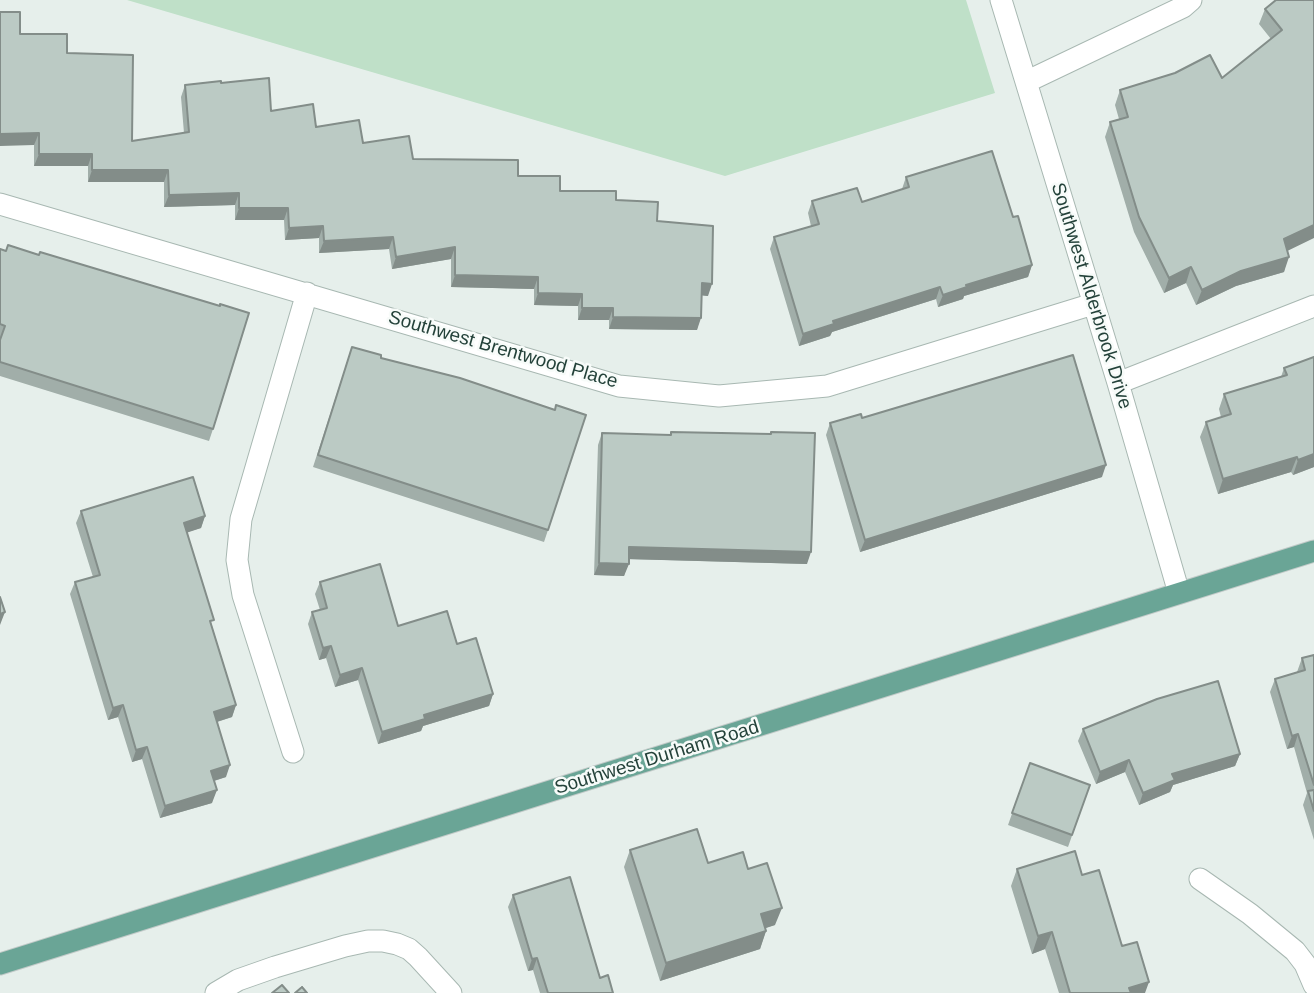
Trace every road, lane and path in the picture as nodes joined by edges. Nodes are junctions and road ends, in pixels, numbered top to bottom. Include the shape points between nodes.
1 (1001, 0) edge
2 (1191, 0) edge
3 (1026, 82) junction
4 (0, 204) edge
5 (307, 293) junction
6 (1093, 304) junction
7 (1314, 306) edge
8 (1118, 383) junction
9 (1314, 551) edge
10 (1179, 593) junction
11 (293, 752) dead end
12 (1200, 879) dead end
13 (0, 964) edge
14 (1314, 985) edge
15 (216, 993) edge
16 (451, 993) edge

1 - 3 street, Southwest Alderbrook Drive
2 - 3 street
3 - 6 street, Southwest Alderbrook Drive
4 - 5 street, Southwest Brentwood Place
5 - 6 street, Southwest Brentwood Place via 620,386 719,397 827,386
5 - 11 street via 241,519 237,560 243,595
6 - 8 street, Southwest Alderbrook Drive
7 - 8 street
8 - 10 street, Southwest Alderbrook Drive
9 - 10 main road, Southwest Durham Road
10 - 13 main road, Southwest Durham Road
12 - 14 street via 1295,951
15 - 16 street via 237,980 360,942 391,942 409,949

